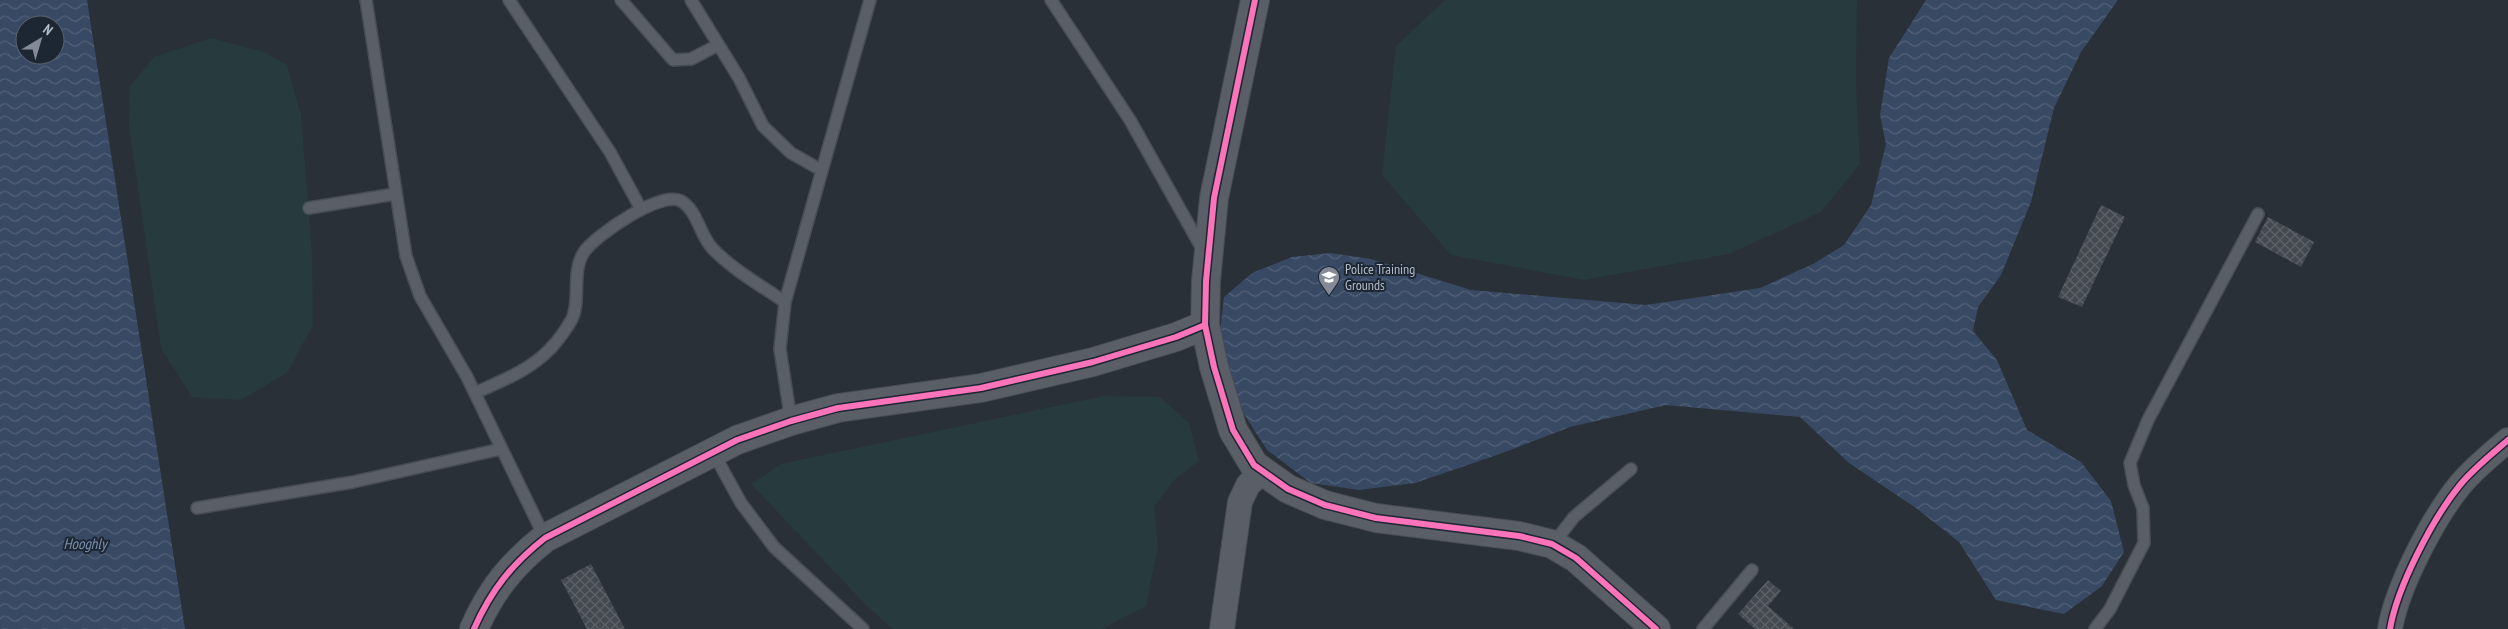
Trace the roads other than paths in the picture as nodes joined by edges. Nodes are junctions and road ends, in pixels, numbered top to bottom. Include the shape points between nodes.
1 (366, 0) edge
2 (509, 0) edge
3 (621, 0) edge
4 (691, 0) edge
5 (870, 0) edge
6 (1051, 0) edge
7 (1255, 0) edge
8 (718, 45) junction
9 (821, 170) junction
10 (395, 194) junction
11 (309, 208) dead end
12 (641, 209) junction
13 (2258, 214) dead end
14 (1208, 260) junction
15 (785, 302) junction
16 (1205, 325) junction
17 (475, 393) junction
18 (791, 421) junction
19 (2508, 440) edge
20 (501, 449) junction
21 (713, 452) junction
22 (1631, 469) dead end
23 (1263, 471) junction
24 (196, 508) dead end
25 (545, 538) junction
26 (1552, 544) junction
27 (1752, 570) dead end
28 (474, 629) edge
29 (863, 629) edge
30 (1222, 629) edge
31 (1656, 629) edge
32 (1703, 629) edge
33 (2095, 629) edge
34 (2390, 629) edge

1 - 10 lane
2 - 12 lane via 605,144
3 - 8 lane via 673,60 691,59
4 - 8 lane
5 - 9 lane
6 - 14 lane via 1130,120
7 - 14 street via 1214,198
8 - 9 lane via 764,126 790,153
9 - 15 lane
10 - 11 lane
10 - 17 lane via 406,256 420,296
12 - 15 lane via 668,199 681,201 720,256
12 - 17 lane via 584,252 578,266 572,318 550,349 521,372
13 - 33 lane via 2148,420 2130,463 2143,508 2144,542 2110,610
14 - 16 street
15 - 18 lane via 780,349
16 - 18 street via 1093,362 1000,384 838,408
16 - 23 street via 1233,430 1254,465
17 - 20 lane
18 - 21 street
19 - 34 street via 2464,480 2442,510 2417,553
20 - 24 lane via 362,480
20 - 25 lane
21 - 25 street
21 - 29 lane via 740,503 774,547
22 - 26 lane via 1574,517
23 - 26 street via 1288,489 1324,505 1376,518 1520,536
23 - 30 street via 1248,485 1240,502
25 - 28 street via 518,559 499,583
26 - 31 street via 1576,558
27 - 32 lane

